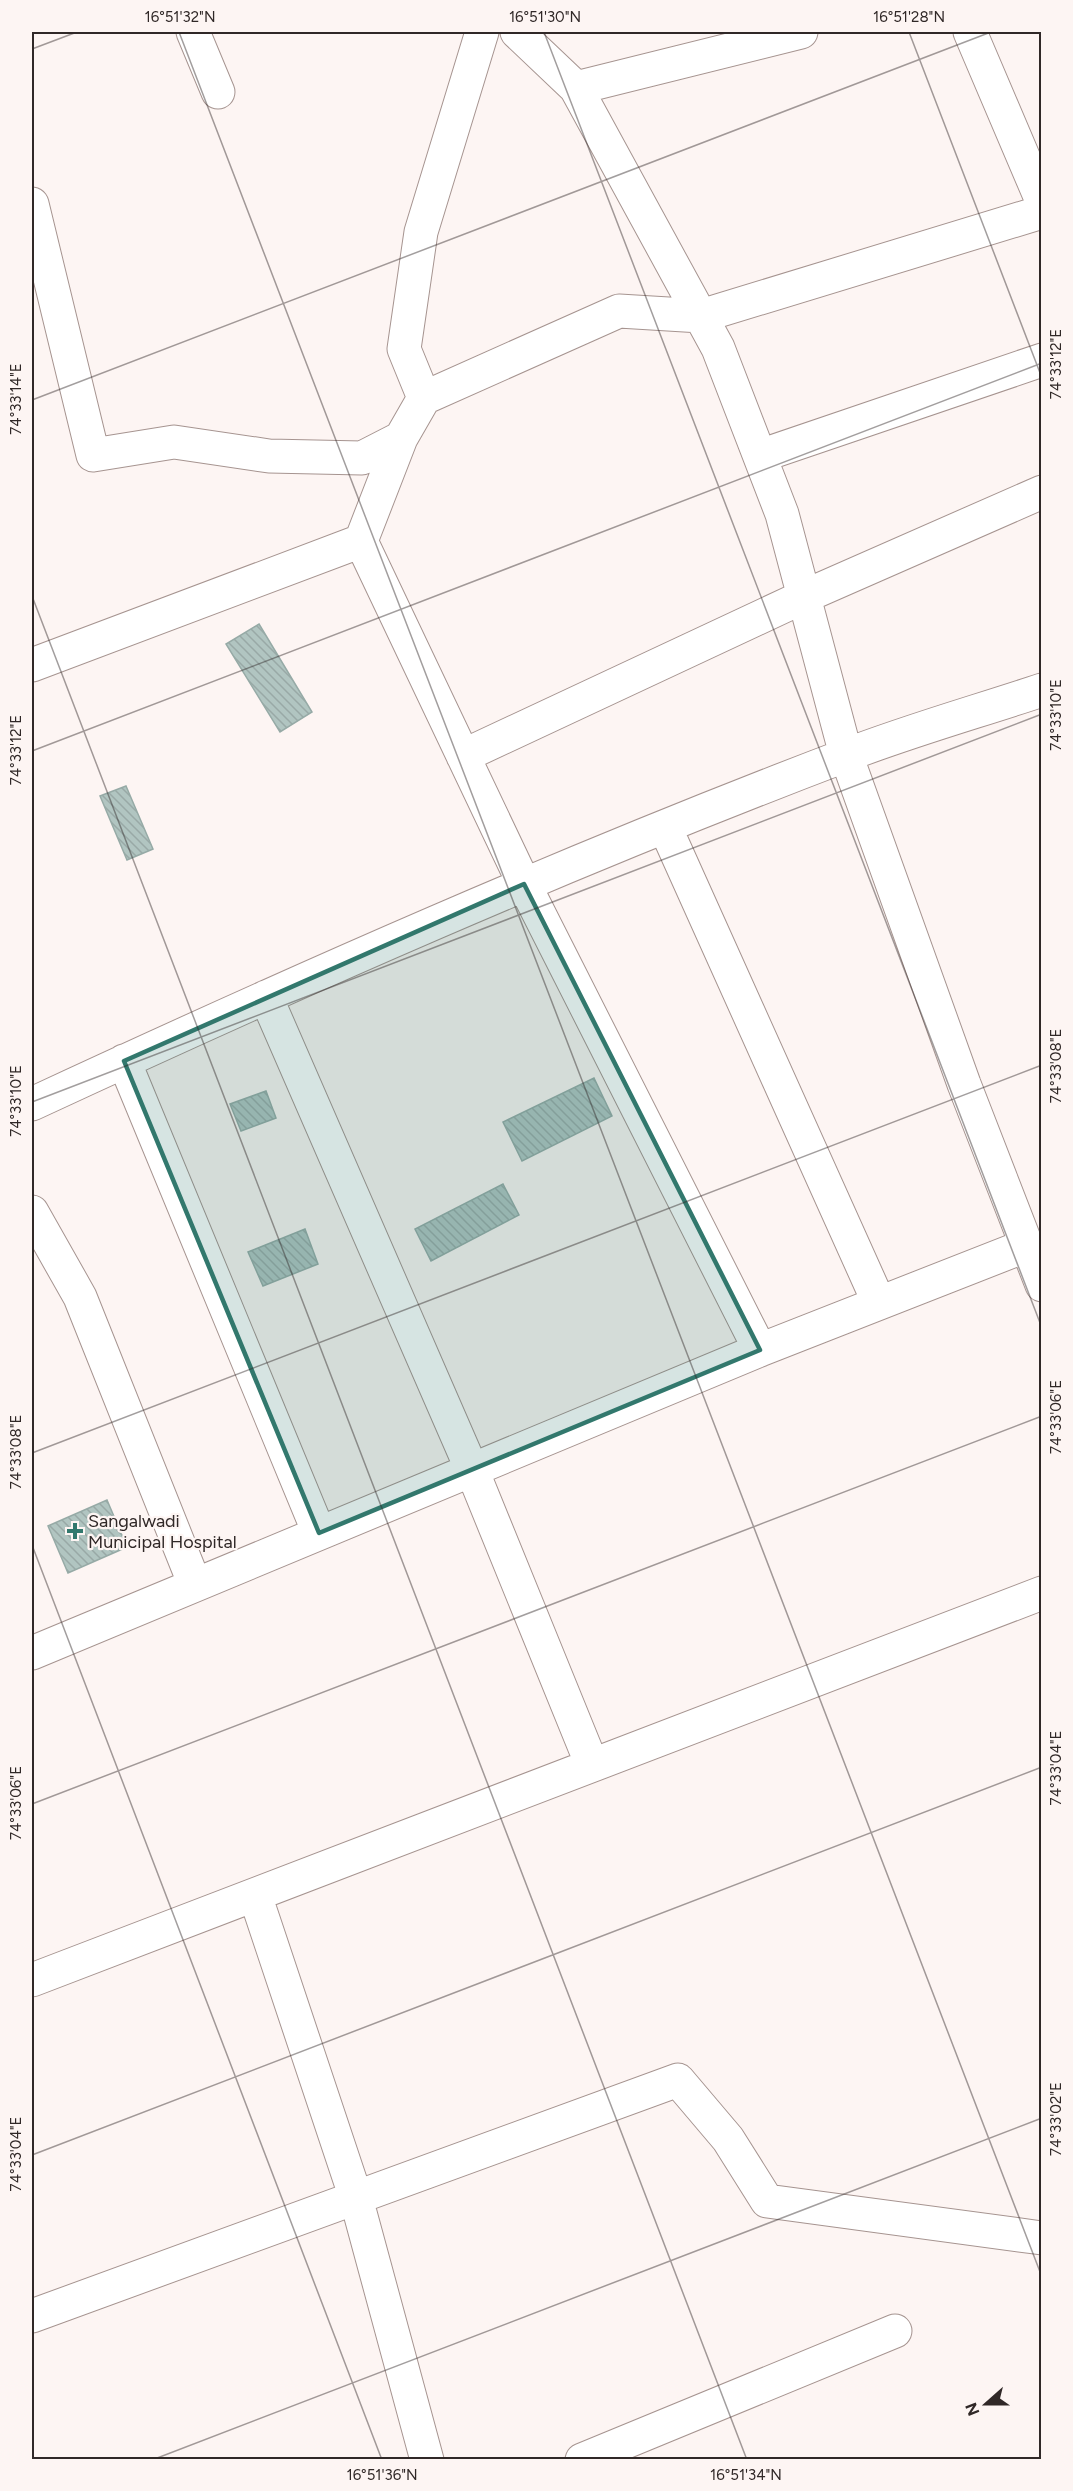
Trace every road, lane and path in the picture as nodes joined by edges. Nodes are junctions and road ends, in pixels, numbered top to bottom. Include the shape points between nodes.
1 (193, 32) edge
2 (482, 32) edge
3 (518, 32) edge
4 (801, 32) edge
5 (970, 32) edge
6 (576, 88) junction
7 (218, 92) dead end
8 (1041, 201) edge
9 (32, 204) edge
10 (1041, 212) edge
11 (701, 316) junction
12 (1041, 360) edge
13 (424, 398) junction
14 (401, 438) junction
15 (760, 456) junction
16 (1041, 492) edge
17 (361, 541) junction
18 (804, 597) junction
19 (32, 665) edge
20 (1041, 690) edge
21 (846, 755) junction
22 (463, 756) junction
23 (665, 827) junction
24 (524, 884) junction
25 (266, 997) junction
26 (124, 1061) junction
27 (32, 1104) edge
28 (32, 1212) edge
29 (1025, 1245) junction
30 (1041, 1285) edge
31 (879, 1303) junction
32 (760, 1350) junction
33 (472, 1470) junction
34 (319, 1533) junction
35 (195, 1585) junction
36 (1041, 1593) edge
37 (32, 1653) edge
38 (592, 1765) junction
39 (255, 1895) junction
40 (32, 1980) edge
41 (356, 2198) junction
42 (1041, 2238) edge
43 (32, 2316) edge
44 (895, 2331) dead end
45 (427, 2460) edge
46 (582, 2460) edge

1 - 7 street
2 - 13 street via 421,232 404,350
3 - 6 street
4 - 6 street
5 - 8 street
6 - 11 street
9 - 14 street via 93,455 174,442 269,456 362,458
10 - 11 street
11 - 13 street via 619,311
11 - 15 street via 718,348
12 - 15 street
13 - 14 street
14 - 17 street
15 - 18 street via 782,514
16 - 18 street
17 - 19 street
17 - 22 street
18 - 21 street
18 - 22 street
20 - 21 street
21 - 23 street
21 - 29 street
22 - 24 street
23 - 24 street
23 - 31 street
24 - 25 street
24 - 32 street
25 - 26 street
25 - 33 street
26 - 27 street
26 - 34 street
28 - 35 street via 80,1297
29 - 30 street
29 - 31 street
31 - 32 street
32 - 33 street
33 - 34 street
33 - 38 street
34 - 35 street
35 - 37 street
36 - 38 street
38 - 39 street
39 - 40 street
39 - 41 street
41 - 42 street via 678,2080 728,2139 767,2201
41 - 43 street
41 - 45 street
44 - 46 street

